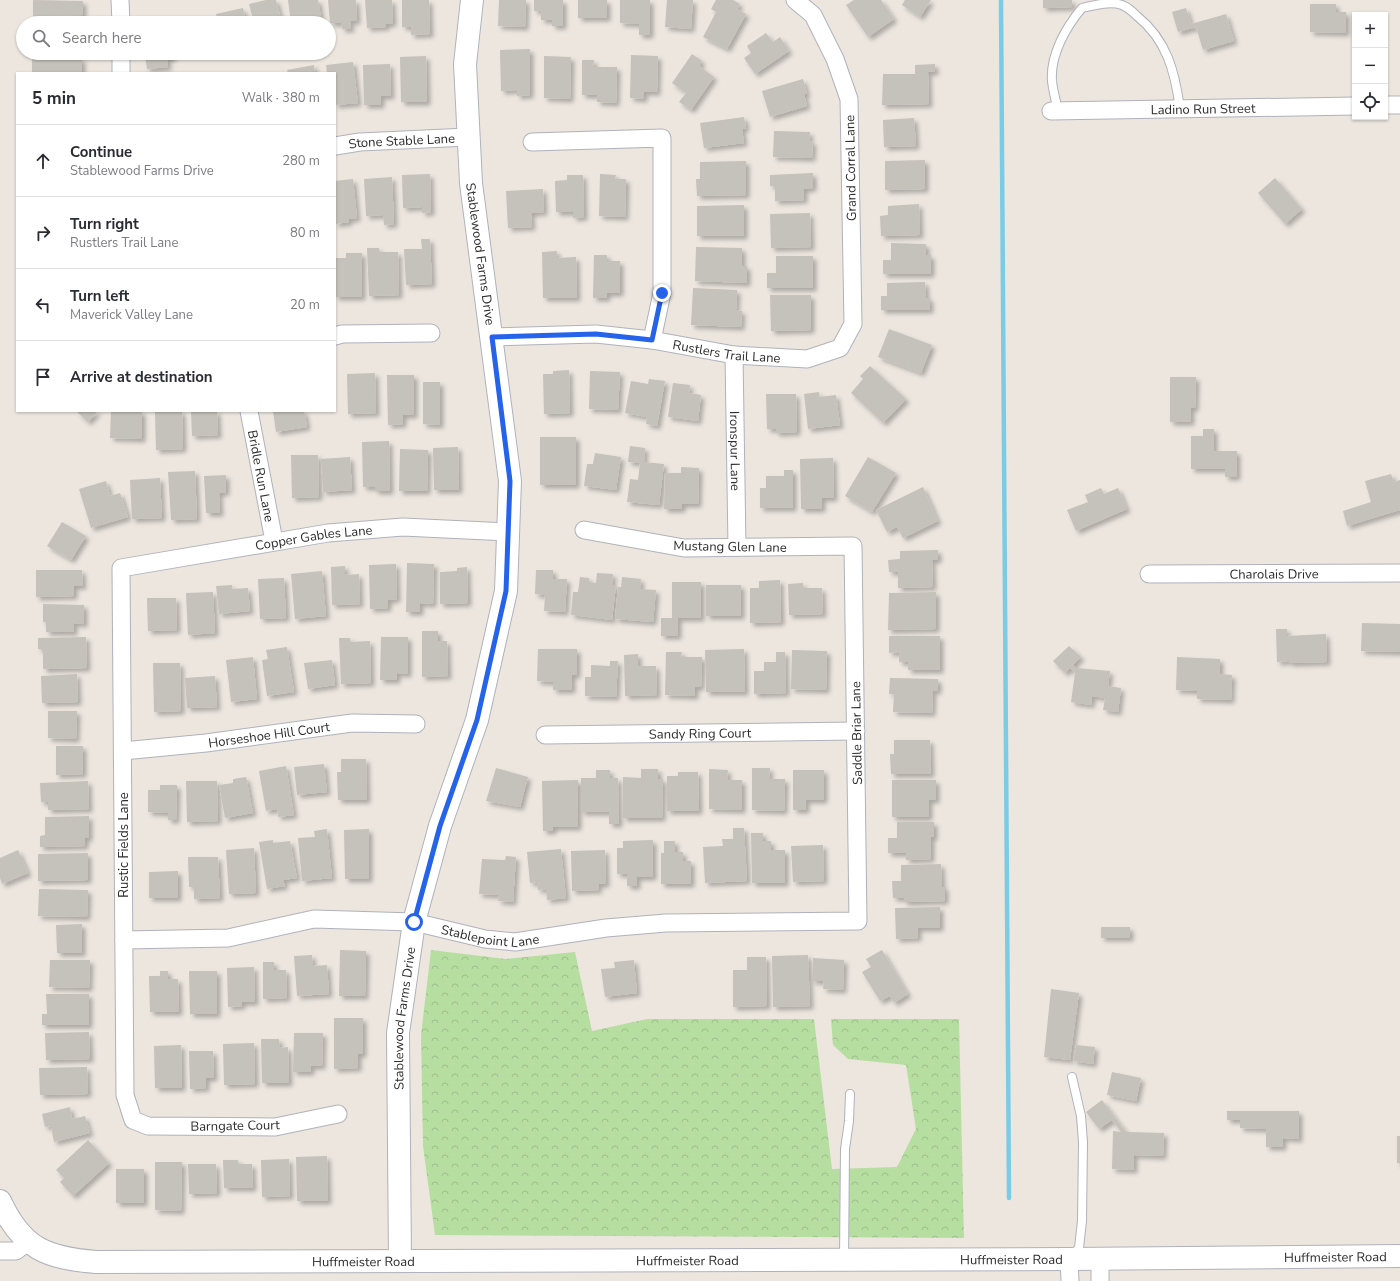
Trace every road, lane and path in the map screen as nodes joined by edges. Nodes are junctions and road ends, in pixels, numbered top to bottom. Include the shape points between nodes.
1 (120, 0) edge
2 (472, 0) edge
3 (797, 0) edge
4 (121, 16) edge
5 (121, 60) edge
6 (121, 72) edge
7 (1400, 105) edge
8 (1352, 106) edge
9 (1388, 106) edge
10 (1180, 109) junction
11 (1055, 111) joint
12 (468, 137) junction
13 (532, 142) dead end
14 (336, 146) edge
15 (431, 333) dead end
16 (336, 336) edge
17 (492, 337) junction
18 (652, 340) junction
19 (840, 348) joint
20 (734, 354) junction
21 (248, 412) edge
22 (584, 530) dead end
23 (508, 532) junction
24 (274, 541) junction
25 (853, 546) joint
26 (737, 547) junction
27 (122, 568) joint
28 (1400, 573) edge
29 (1149, 574) dead end
30 (416, 724) dead end
31 (856, 731) junction
32 (545, 735) dead end
33 (123, 751) junction
34 (858, 921) joint
35 (414, 922) junction
36 (124, 940) junction
37 (1072, 1077) dead end
38 (850, 1094) dead end
39 (338, 1114) dead end
40 (133, 1120) joint
41 (0, 1201) edge
42 (28, 1242) junction
43 (0, 1251) edge
44 (1400, 1256) edge
45 (1069, 1259) junction
46 (1100, 1259) junction
47 (844, 1260) junction
48 (400, 1261) junction
49 (1070, 1281) edge
50 (1100, 1281) edge

1 - 4 street
2 - 12 street, Stablewood Farms Drive via 465,64
3 - 19 street, Grand Corral Lane via 813,15 835,59 849,99 853,324
5 - 6 street
7 - 9 street
8 - 10 street, Ladino Run Street
10 - 11 street, Ladino Run Street
10 - 11 lane via 1171,64 1157,35 1123,5 1097,4 1082,8 1057,51 1052,73
12 - 14 street, Stone Stable Lane via 360,142
12 - 17 street, Stablewood Farms Drive via 470,183
13 - 18 street via 662,138 662,293
15 - 16 street
17 - 18 street, Rustlers Trail Lane via 596,334
17 - 23 street, Stablewood Farms Drive via 510,481
18 - 20 street, Rustlers Trail Lane
19 - 20 street, Rustlers Trail Lane via 807,359
20 - 26 street, Ironspur Lane
21 - 24 street, Bridle Run Lane
22 - 26 street, Mustang Glen Lane via 684,548
23 - 24 street, Copper Gables Lane via 403,527 328,533
23 - 35 street, Stablewood Farms Drive via 506,591 477,720 440,826
24 - 27 street, Copper Gables Lane
25 - 26 street, Mustang Glen Lane
25 - 31 street, Saddle Briar Lane
27 - 33 street, Rustic Fields Lane
28 - 29 street, Charolais Drive
30 - 33 street, Horseshoe Hill Court via 352,723 206,743
31 - 32 street, Sandy Ring Court
31 - 34 street, Saddle Briar Lane
33 - 36 street, Rustic Fields Lane
34 - 35 street, Stablepoint Lane via 666,924 606,928 515,942 485,939
35 - 36 street, Stablepoint Lane via 314,919 228,938
35 - 48 street, Stablewood Farms Drive via 398,1033
36 - 40 street, Rustic Fields Lane via 125,1095
37 - 45 lane via 1084,1142 1079,1248
38 - 47 lane via 845,1149
39 - 40 street, Barngate Court via 275,1126 148,1126
41 - 42 street, Huffmeister Road via 15,1227
42 - 43 street via 16,1251
42 - 48 street, Huffmeister Road via 42,1252 68,1260 96,1262
44 - 46 street, Huffmeister Road
45 - 46 street, Huffmeister Road
45 - 47 street, Huffmeister Road
45 - 49 street
46 - 50 street
47 - 48 street, Huffmeister Road

